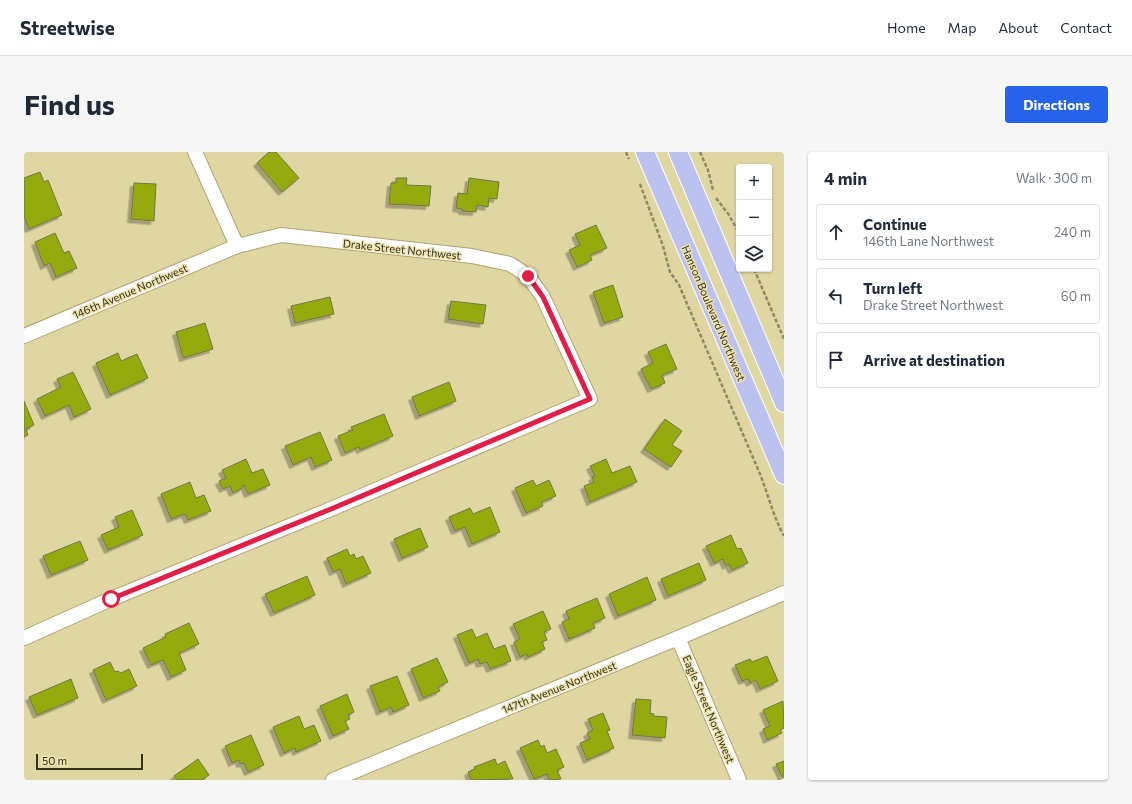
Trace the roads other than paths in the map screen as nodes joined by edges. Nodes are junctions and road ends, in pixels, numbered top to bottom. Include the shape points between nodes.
1 (195, 152) edge
2 (645, 152) edge
3 (678, 152) edge
4 (236, 246) junction
5 (24, 336) edge
6 (784, 403) edge
7 (784, 474) edge
8 (784, 592) edge
9 (24, 638) edge
10 (678, 638) junction
11 (333, 780) edge
12 (739, 780) edge

1 - 4 street
2 - 7 main road, Hanson Boulevard Northwest
3 - 6 main road
4 - 5 street, 146th Avenue Northwest
4 - 9 street, Drake Street Northwest via 281,235 472,256 510,264 528,276 543,297 590,399 111,599
8 - 10 street, 147th Avenue Northwest
10 - 11 street, 147th Avenue Northwest
10 - 12 street, Eagle Street Northwest

